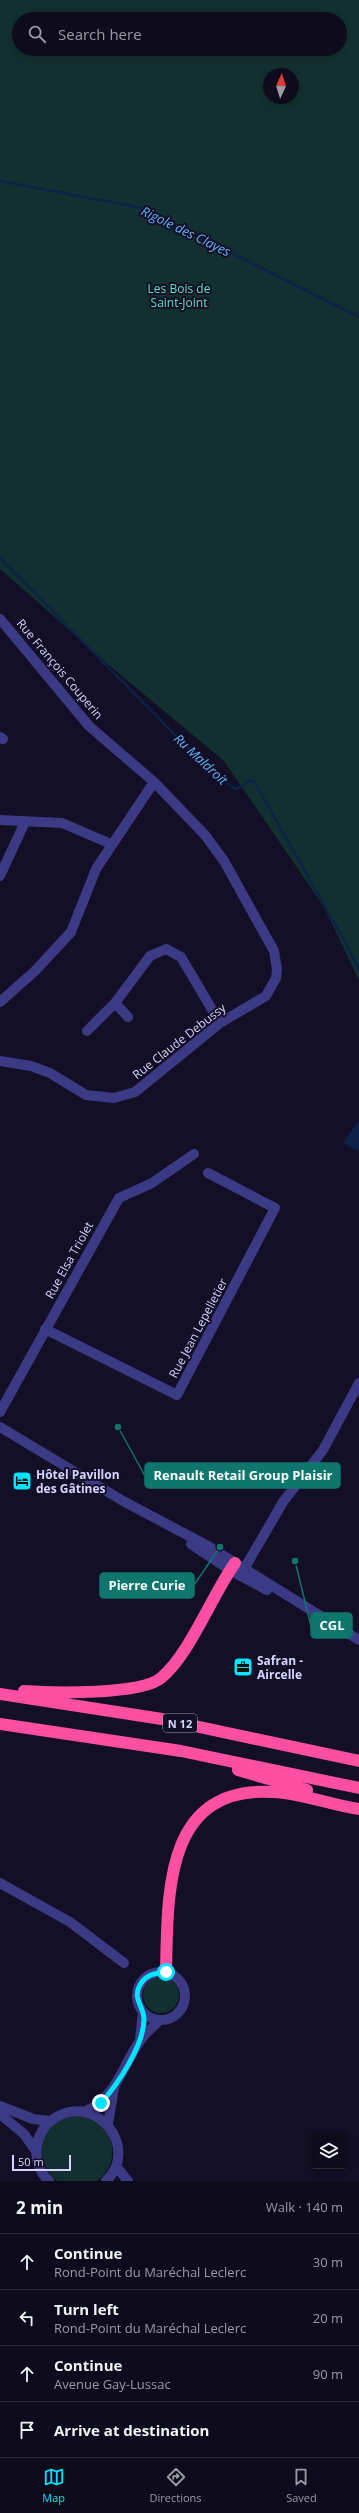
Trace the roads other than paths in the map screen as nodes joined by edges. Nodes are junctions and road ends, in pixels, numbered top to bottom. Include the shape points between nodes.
1 (0, 619) edge
2 (154, 782) junction
3 (0, 820) edge
4 (25, 822) junction
5 (111, 844) junction
6 (0, 876) edge
7 (0, 1002) edge
8 (115, 1003) junction
9 (128, 1017) dead end
10 (220, 1023) junction
11 (87, 1032) dead end
12 (0, 1061) edge
13 (194, 1154) dead end
14 (208, 1173) dead end
15 (45, 1329) junction
16 (359, 1382) edge
17 (0, 1412) edge
18 (0, 1427) edge
19 (237, 1569) junction
20 (359, 1640) edge
21 (0, 1690) edge
22 (0, 1694) edge
23 (0, 1724) edge
24 (156, 1748) junction
25 (359, 1761) edge
26 (359, 1788) edge
27 (359, 1807) edge
28 (0, 1883) edge
29 (124, 1963) dead end
30 (166, 1972) junction
31 (143, 2012) junction
32 (160, 2020) junction
33 (140, 2040) junction
34 (114, 2088) junction
35 (0, 2106) edge
36 (86, 2111) junction
37 (0, 2114) edge
38 (50, 2121) junction
39 (108, 2124) junction
40 (36, 2151) junction
41 (116, 2166) junction
42 (46, 2180) edge
43 (106, 2181) edge
44 (128, 2181) edge

1 - 2 street, Rue François Couperin via 89,726
2 - 5 street
2 - 10 street, Rue Claude Debussy via 205,835 224,860 274,950 277,960 276,978 266,996
3 - 4 street
4 - 5 street via 62,824
4 - 6 street
5 - 7 street via 96,869 71,932 35,971
8 - 9 street
8 - 10 street via 150,956 166,949 181,957
8 - 11 street
10 - 12 street, Rue Claude Debussy via 135,1092 114,1098 86,1095 50,1073 31,1066
13 - 15 street, Rue Elsa Triolet via 152,1183 119,1198
14 - 15 street, Rue Jean Lepelletier via 275,1208 177,1396
15 - 17 street, Rue Elsa Triolet
16 - 19 street via 323,1450
18 - 19 street
19 - 20 street
19 - 21 highway via 177,1661 160,1679 136,1688
22 - 25 highway, N 12 via 162,1719
23 - 24 highway, N 12
24 - 26 highway, N 12
24 - 27 highway
27 - 30 highway via 273,1792 246,1794 223,1800 210,1807 190,1825 178,1848 168,1899
28 - 29 street via 70,1922
30 - 31 street via 154,1973 144,1978 139,1985 137,2001
30 - 32 street via 179,1980 184,1987 184,2003 176,2015
31 - 32 street
31 - 33 street
32 - 33 street
33 - 34 street
34 - 36 street via 100,2104
34 - 39 street
35 - 38 street via 33,2119
36 - 38 street via 61,2114
36 - 39 street
37 - 40 street via 24,2134
38 - 40 street via 42,2130
39 - 41 street via 118,2144
40 - 42 street via 40,2169
41 - 43 street
41 - 44 street

